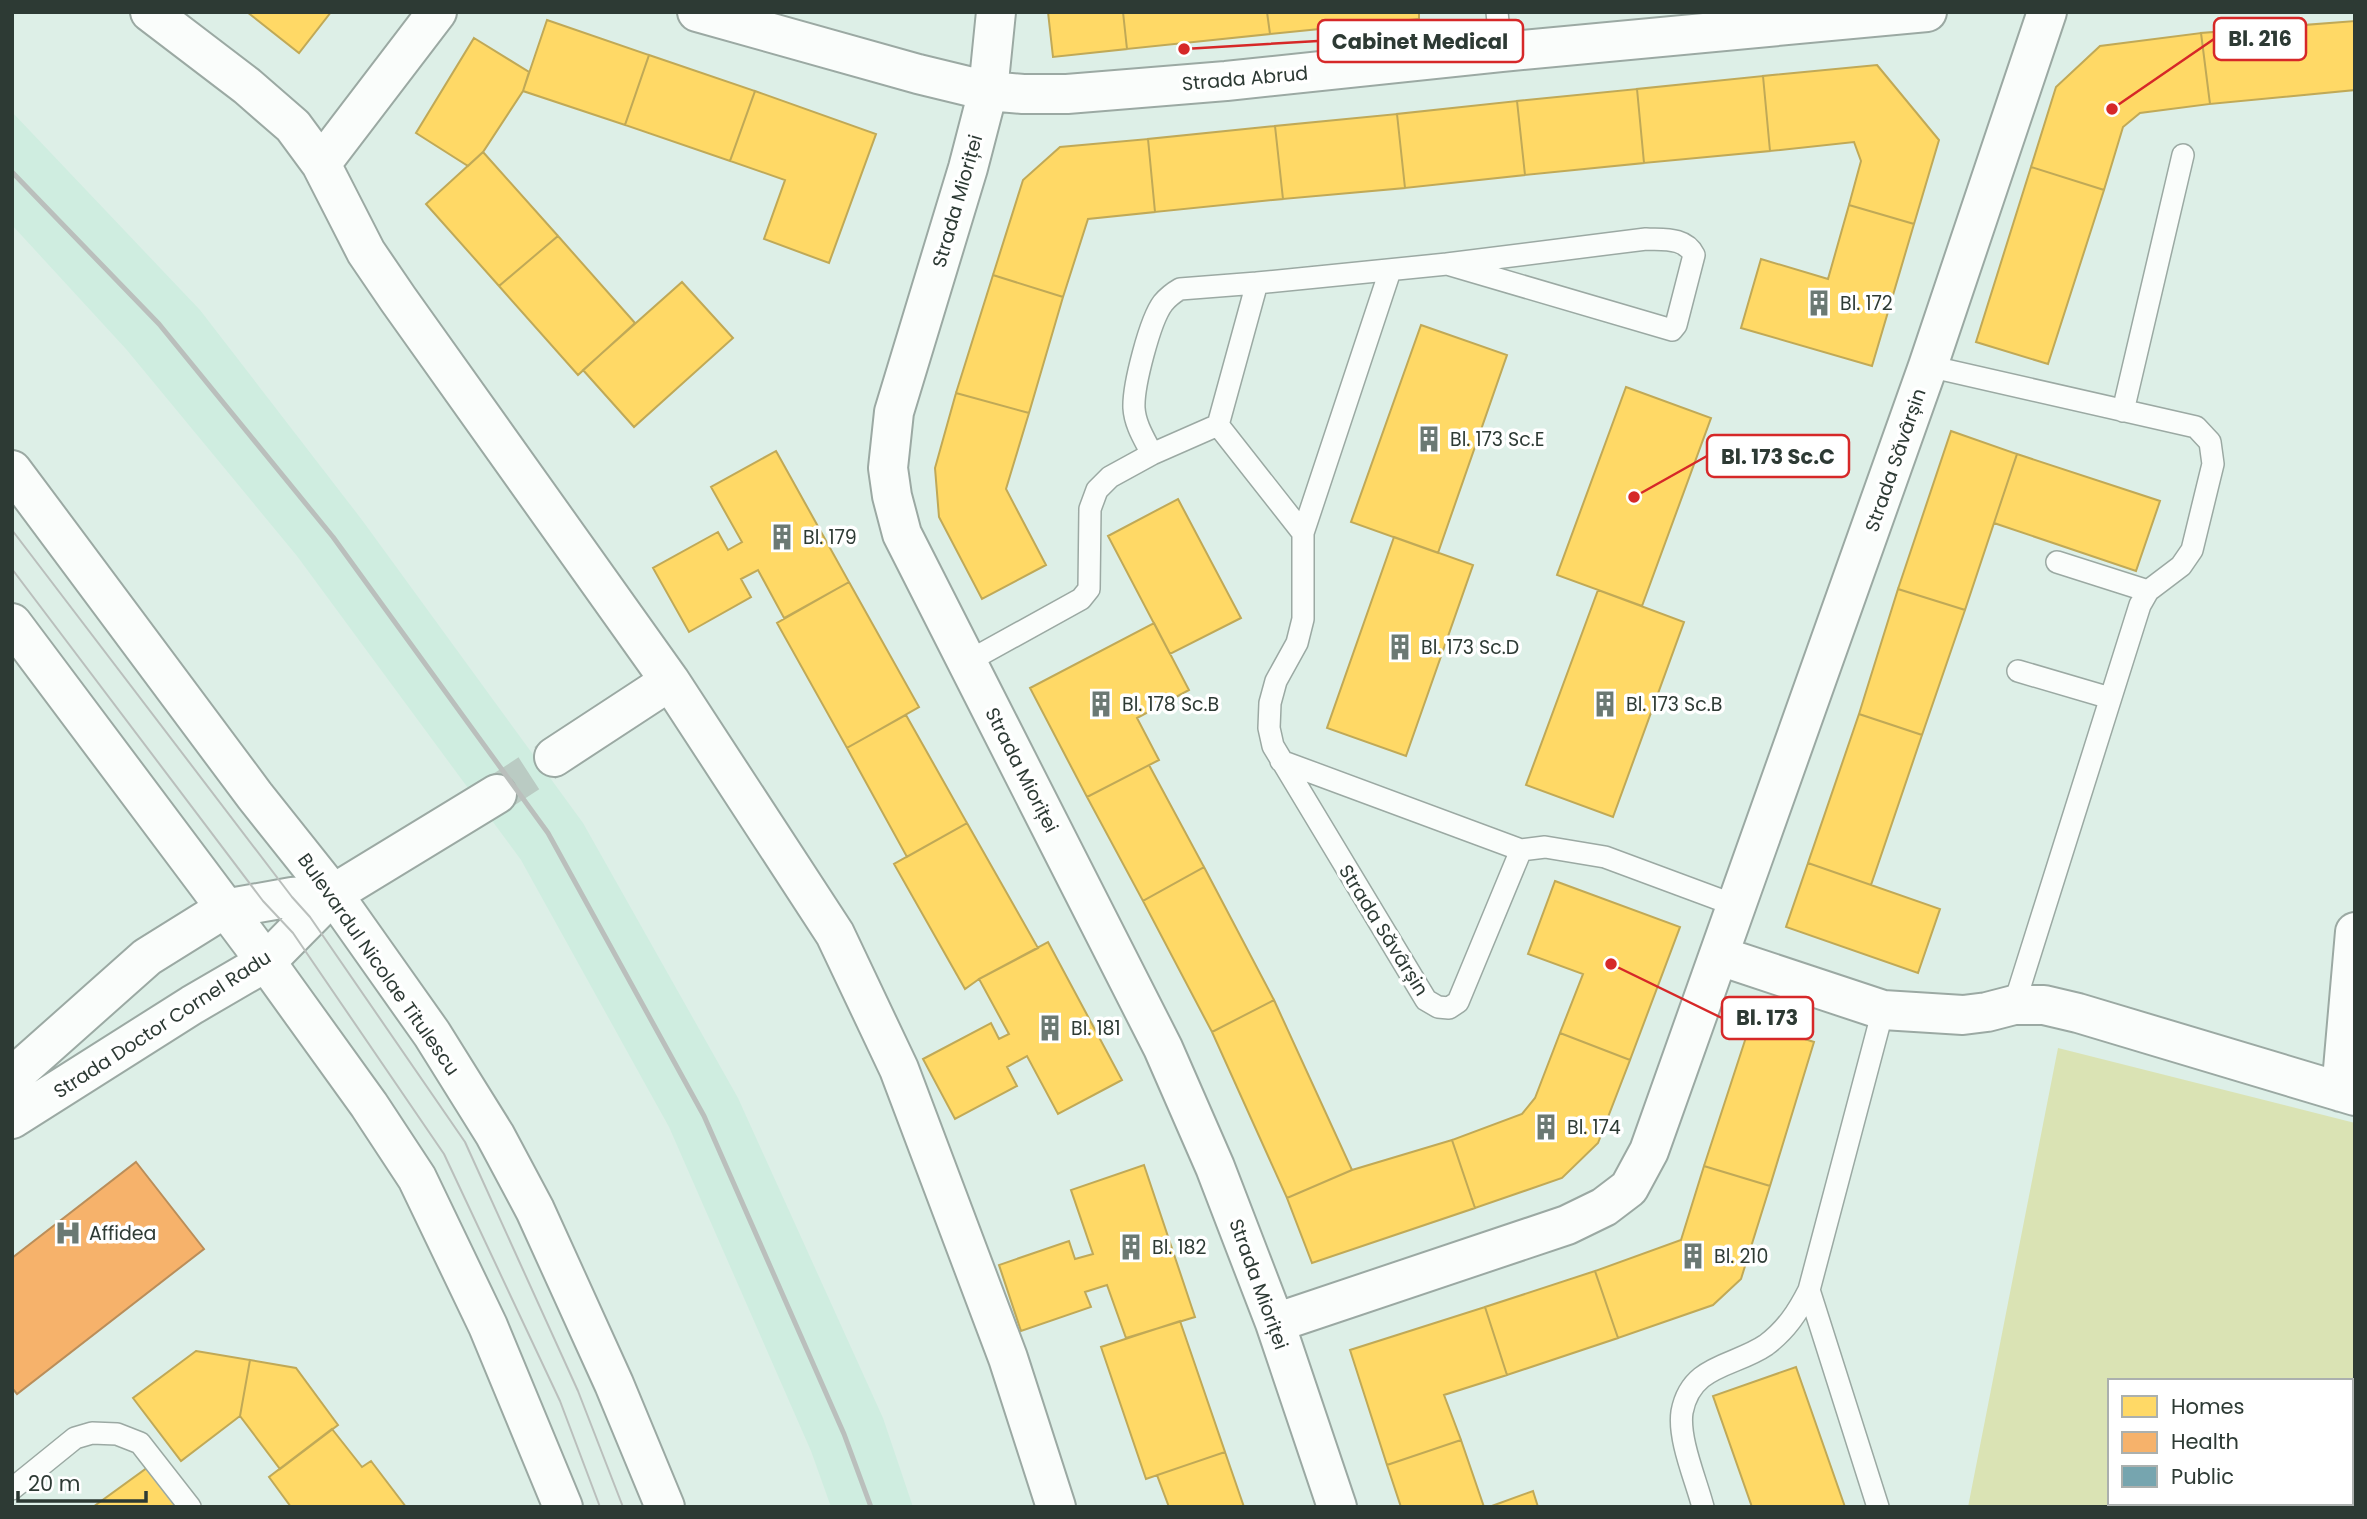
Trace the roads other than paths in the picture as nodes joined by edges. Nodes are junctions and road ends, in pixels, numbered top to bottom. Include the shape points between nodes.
1 (150, 12) edge
2 (437, 12) edge
3 (697, 12) edge
4 (996, 12) edge
5 (1497, 12) edge
6 (1927, 12) edge
7 (2047, 12) edge
8 (1501, 52) junction
9 (988, 91) junction
10 (2183, 155) dead end
11 (321, 164) junction
12 (1447, 264) junction
13 (1390, 271) junction
14 (1257, 283) junction
15 (1928, 366) junction
16 (2123, 411) junction
17 (1218, 425) junction
18 (1152, 454) junction
19 (12, 470) edge
20 (1303, 533) junction
21 (2057, 562) dead end
22 (2148, 591) junction
23 (12, 623) edge
24 (967, 662) junction
25 (2018, 671) dead end
26 (670, 681) junction
27 (2110, 698) junction
28 (1277, 754) junction
29 (554, 757) tunnel mouth
30 (497, 794) tunnel mouth
31 (1521, 850) junction
32 (333, 894) junction
33 (1737, 906) junction
34 (224, 909) junction
35 (2355, 932) edge
36 (1720, 957) junction
37 (265, 962) junction
38 (2014, 1005) junction
39 (1883, 1010) junction
40 (12, 1077) edge
41 (2348, 1094) edge
42 (12, 1119) edge
43 (1809, 1290) junction
44 (1275, 1323) junction
45 (12, 1489) edge
46 (190, 1507) edge
47 (563, 1507) edge
48 (665, 1507) edge
49 (1056, 1507) edge
50 (1336, 1507) edge
51 (1703, 1507) edge
52 (1878, 1507) edge

1 - 11 street via 293,126
2 - 11 street
3 - 9 street, Strada Abrud
4 - 9 street, Strada Mioriței
5 - 8 lane
6 - 8 street, Strada Abrud
7 - 15 street, Strada Săvârșin
8 - 9 street, Strada Abrud via 1067,94
9 - 24 street, Strada Mioriței via 894,412 888,468 902,534
10 - 16 lane
11 - 26 street via 366,252
12 - 12 lane via 1672,330 1694,256 1686,244 1646,239
12 - 13 lane
13 - 14 lane
13 - 20 lane
14 - 17 lane
14 - 18 lane via 1180,289 1162,304 1135,388 1138,427
15 - 16 lane
15 - 33 street, Strada Săvârșin
16 - 22 lane via 2196,427 2210,442 2212,453 2192,550 2181,566
17 - 18 lane
17 - 20 lane
18 - 24 lane via 1110,477 1097,490 1090,509 1089,589 1081,599
19 - 32 street, Bulevardul Nicolae Titulescu
20 - 28 lane via 1303,619 1270,703 1269,728
21 - 22 lane
22 - 27 lane
23 - 34 street
24 - 44 street, Strada Mioriței via 1163,1048
25 - 27 lane
26 - 29 street
26 - 49 street via 835,934 899,1069 1008,1358
27 - 38 lane
28 - 31 lane
28 - 31 lane, Strada Săvârșin via 1426,1000 1438,1007 1449,1008 1458,1002
30 - 32 street
31 - 33 lane via 1575,850
32 - 34 street
32 - 37 street, Strada Doctor Cornel Radu
32 - 48 street, Bulevardul Nicolae Titulescu via 432,1034 495,1135 535,1210
33 - 36 street, Strada Săvârșin
34 - 37 street
34 - 40 street via 147,957
35 - 41 street
36 - 39 street
36 - 44 street, Strada Săvârșin via 1649,1151 1629,1188 1604,1207 1567,1225
37 - 42 street, Strada Doctor Cornel Radu
37 - 47 street via 417,1178 488,1326
38 - 39 street via 1963,1015
38 - 41 street via 2045,1005 2078,1013
39 - 43 lane
43 - 51 lane via 1786,1328 1764,1346 1711,1370 1692,1387 1682,1413 1683,1437
43 - 52 lane
44 - 50 street, Strada Mioriței
45 - 46 lane via 75,1438 117,1434 140,1443

